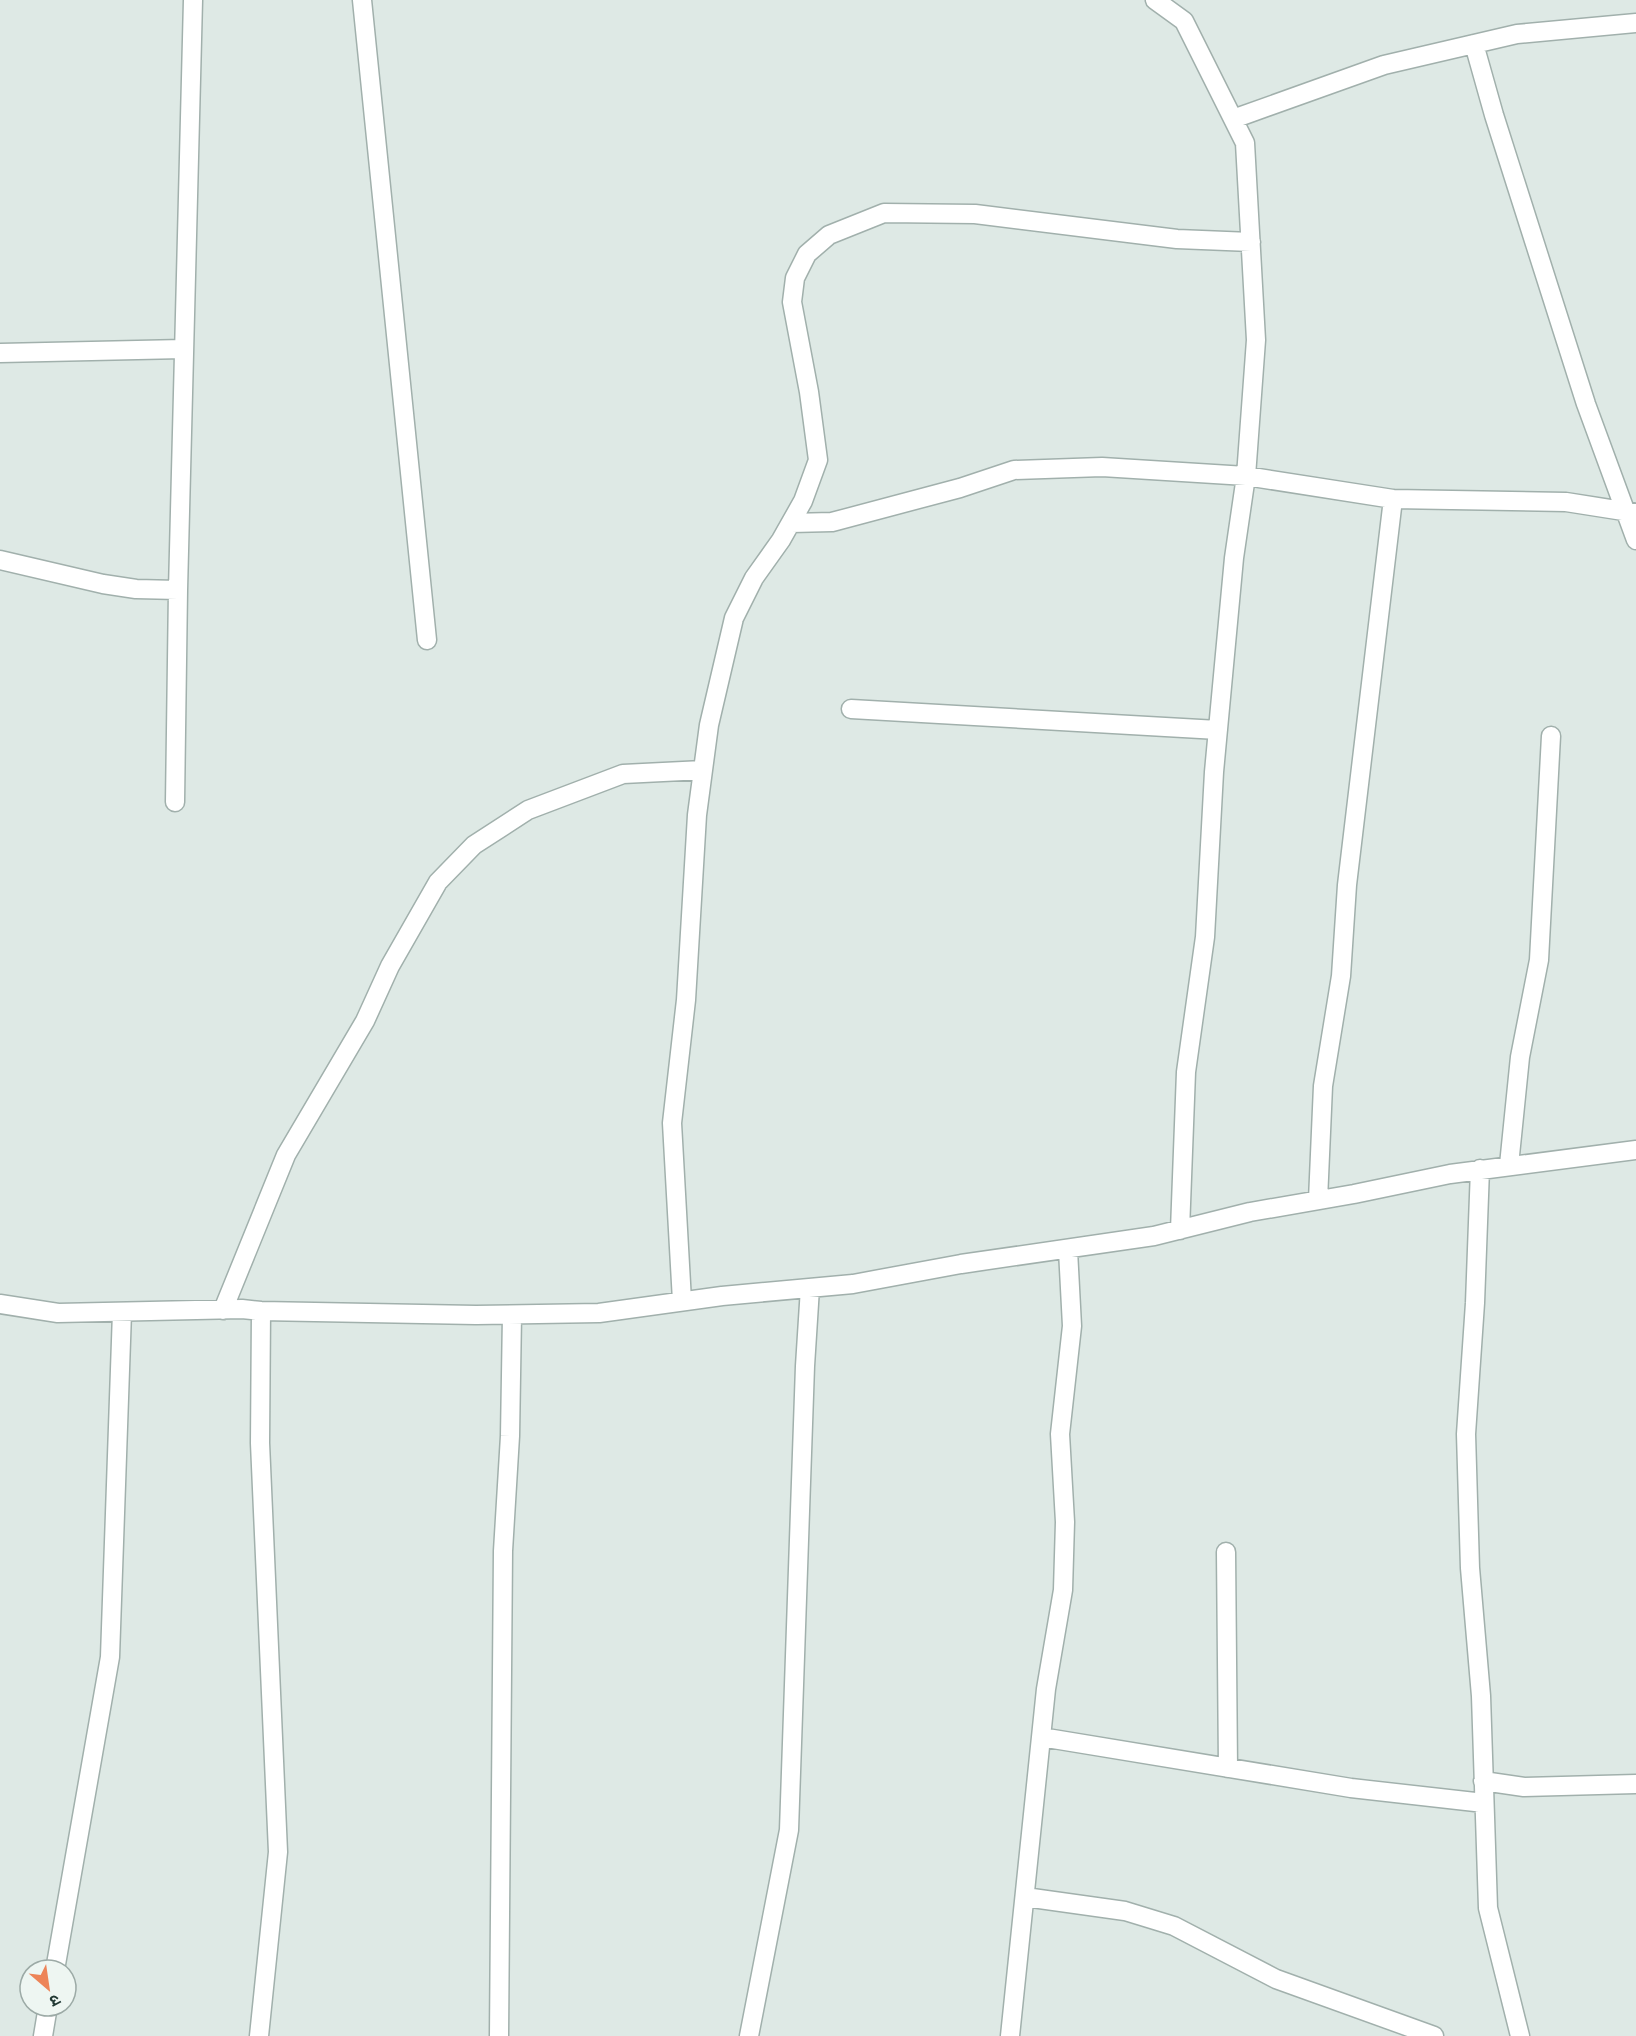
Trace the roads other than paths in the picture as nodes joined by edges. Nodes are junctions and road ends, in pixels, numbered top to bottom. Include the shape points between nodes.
1 (194, 0) edge
2 (362, 0) edge
3 (1155, 0) edge
4 (1636, 23) edge
5 (1474, 44) junction
6 (1233, 119) junction
7 (1251, 242) junction
8 (183, 349) junction
9 (0, 353) edge
10 (1246, 476) junction
11 (1393, 499) junction
12 (1631, 512) edge
13 (791, 523) junction
14 (1636, 540) edge
15 (0, 560) edge
16 (178, 590) junction
17 (427, 640) dead end
18 (851, 709) dead end
19 (1218, 730) junction
20 (1551, 736) dead end
21 (703, 770) junction
22 (175, 802) dead end
23 (1636, 1150) edge
24 (1509, 1165) junction
25 (1480, 1169) junction
26 (1318, 1200) junction
27 (1180, 1230) junction
28 (1068, 1250) junction
29 (810, 1288) junction
30 (682, 1301) junction
31 (0, 1304) edge
32 (223, 1310) junction
33 (261, 1311) junction
34 (122, 1312) junction
35 (512, 1314) junction
36 (1226, 1552) dead end
37 (1041, 1737) junction
38 (1228, 1768) junction
39 (1483, 1781) junction
40 (1636, 1784) edge
41 (1484, 1803) junction
42 (1025, 1897) junction
43 (57, 1958) edge
44 (46, 2018) edge
45 (43, 2036) edge
46 (260, 2036) edge
47 (499, 2036) edge
48 (749, 2036) edge
49 (1010, 2036) edge
50 (1434, 2036) edge
51 (1520, 2036) edge

1 - 8 street
2 - 17 street
3 - 6 street via 1184,21
4 - 5 street via 1517,34
5 - 6 street via 1384,65
5 - 12 street via 1586,404
6 - 7 street via 1245,143
7 - 10 street via 1257,340
7 - 13 street via 1177,238 975,214 884,213 829,235 807,254 795,278 792,302 818,460
8 - 9 street
8 - 16 street
10 - 11 street
10 - 13 street via 1102,467 1014,470 832,522
10 - 19 street
11 - 12 street via 1566,502
11 - 26 street via 1347,885 1341,976 1323,1086
12 - 14 street
13 - 21 street via 754,578 734,618 709,725
15 - 16 street via 103,584
16 - 22 street
18 - 19 street
19 - 27 street via 1205,937 1186,1072
20 - 24 street via 1539,960 1520,1058
21 - 30 street via 686,1000 672,1123
21 - 32 street via 623,774 528,810 474,845 438,882 390,966 365,1021 286,1155
23 - 24 street
24 - 25 street
25 - 26 street
25 - 39 street via 1476,1303 1466,1434
26 - 27 street
27 - 28 street
28 - 29 street
28 - 37 street via 1072,1326 1060,1434 1065,1522 1063,1590
29 - 30 street
29 - 48 street via 789,1830
30 - 35 street via 599,1313
31 - 34 street via 57,1313
32 - 33 street
32 - 34 street
33 - 35 street
33 - 46 street via 260,1443 278,1852
34 - 43 street via 110,1657
35 - 47 street via 503,1551
36 - 38 street
37 - 38 street
37 - 42 street
38 - 41 street via 1351,1788
39 - 40 street via 1524,1787
39 - 41 street
41 - 51 street via 1488,1908
42 - 49 street
42 - 50 street via 1125,1911 1173,1926 1276,1979
44 - 45 street

